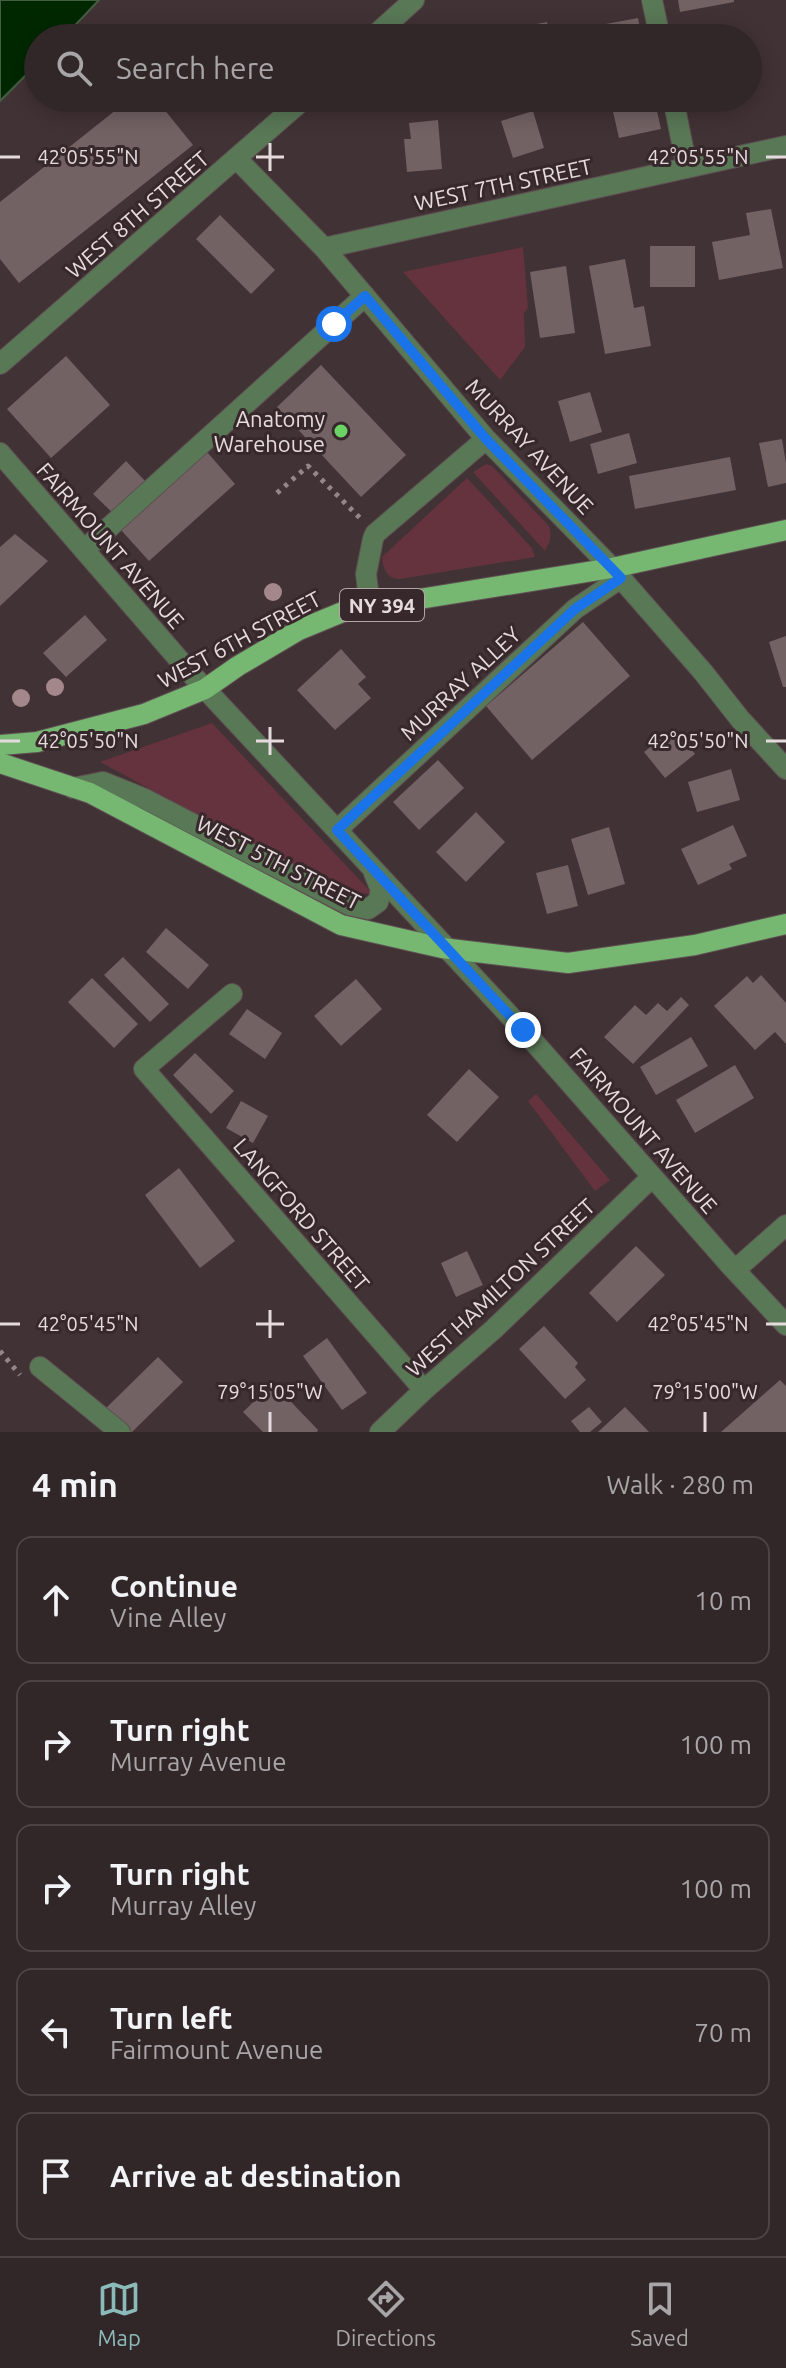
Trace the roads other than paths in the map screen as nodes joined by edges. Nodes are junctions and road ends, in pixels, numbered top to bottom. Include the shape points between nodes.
1 (414, 0) edge
2 (652, 0) edge
3 (387, 24) edge
4 (657, 24) edge
5 (289, 112) edge
6 (676, 112) edge
7 (786, 146) edge
8 (237, 159) junction
9 (687, 168) junction
10 (324, 248) junction
11 (365, 296) junction
12 (0, 364) edge
13 (486, 439) junction
14 (0, 453) edge
15 (786, 530) edge
16 (84, 550) junction
17 (617, 573) junction
18 (370, 607) junction
19 (205, 689) junction
20 (0, 745) edge
21 (0, 763) edge
22 (786, 769) edge
23 (73, 788) junction
24 (337, 830) junction
25 (373, 869) junction
26 (786, 924) edge
27 (447, 948) junction
28 (232, 994) dead end
29 (652, 1177) junction
30 (786, 1225) edge
31 (735, 1270) junction
32 (786, 1325) edge
33 (40, 1367) dead end
34 (424, 1390) junction
35 (120, 1432) edge
36 (380, 1432) edge

1 - 3 street
2 - 4 street
5 - 8 street, WEST 8TH STREET
6 - 9 street
7 - 9 street, WEST 7TH STREET
8 - 10 street, MURRAY AVENUE
8 - 12 street, WEST 8TH STREET
9 - 10 street, WEST 7TH STREET
10 - 11 street, MURRAY AVENUE
11 - 13 street, MURRAY AVENUE
11 - 16 street
13 - 17 street, MURRAY AVENUE
13 - 18 street via 375,534 366,574
14 - 16 street, FAIRMOUNT AVENUE
15 - 17 main road, WEST 6TH STREET / NY 394
16 - 19 street, FAIRMOUNT AVENUE
17 - 18 main road, WEST 6TH STREET / NY 394
17 - 22 street, MURRAY AVENUE
17 - 24 street, MURRAY ALLEY
18 - 19 main road, WEST 6TH STREET / NY 394 via 299,630
19 - 20 main road, WEST 6TH STREET / NY 394 via 95,728
19 - 24 street, FAIRMOUNT AVENUE
21 - 23 main road, WEST 5TH STREET
23 - 25 street via 103,782 145,799 349,905 368,909 378,902 381,890
23 - 27 main road, WEST 5TH STREET via 341,925
24 - 25 street, FAIRMOUNT AVENUE
25 - 27 street, FAIRMOUNT AVENUE
26 - 27 main road, WEST 5TH STREET via 695,945 568,963
27 - 29 street, FAIRMOUNT AVENUE
28 - 34 street, LANGFORD STREET via 144,1069
29 - 31 street, FAIRMOUNT AVENUE
29 - 34 street, WEST HAMILTON STREET
30 - 31 street
31 - 32 street, FAIRMOUNT AVENUE
33 - 35 street
34 - 36 street, WEST HAMILTON STREET

